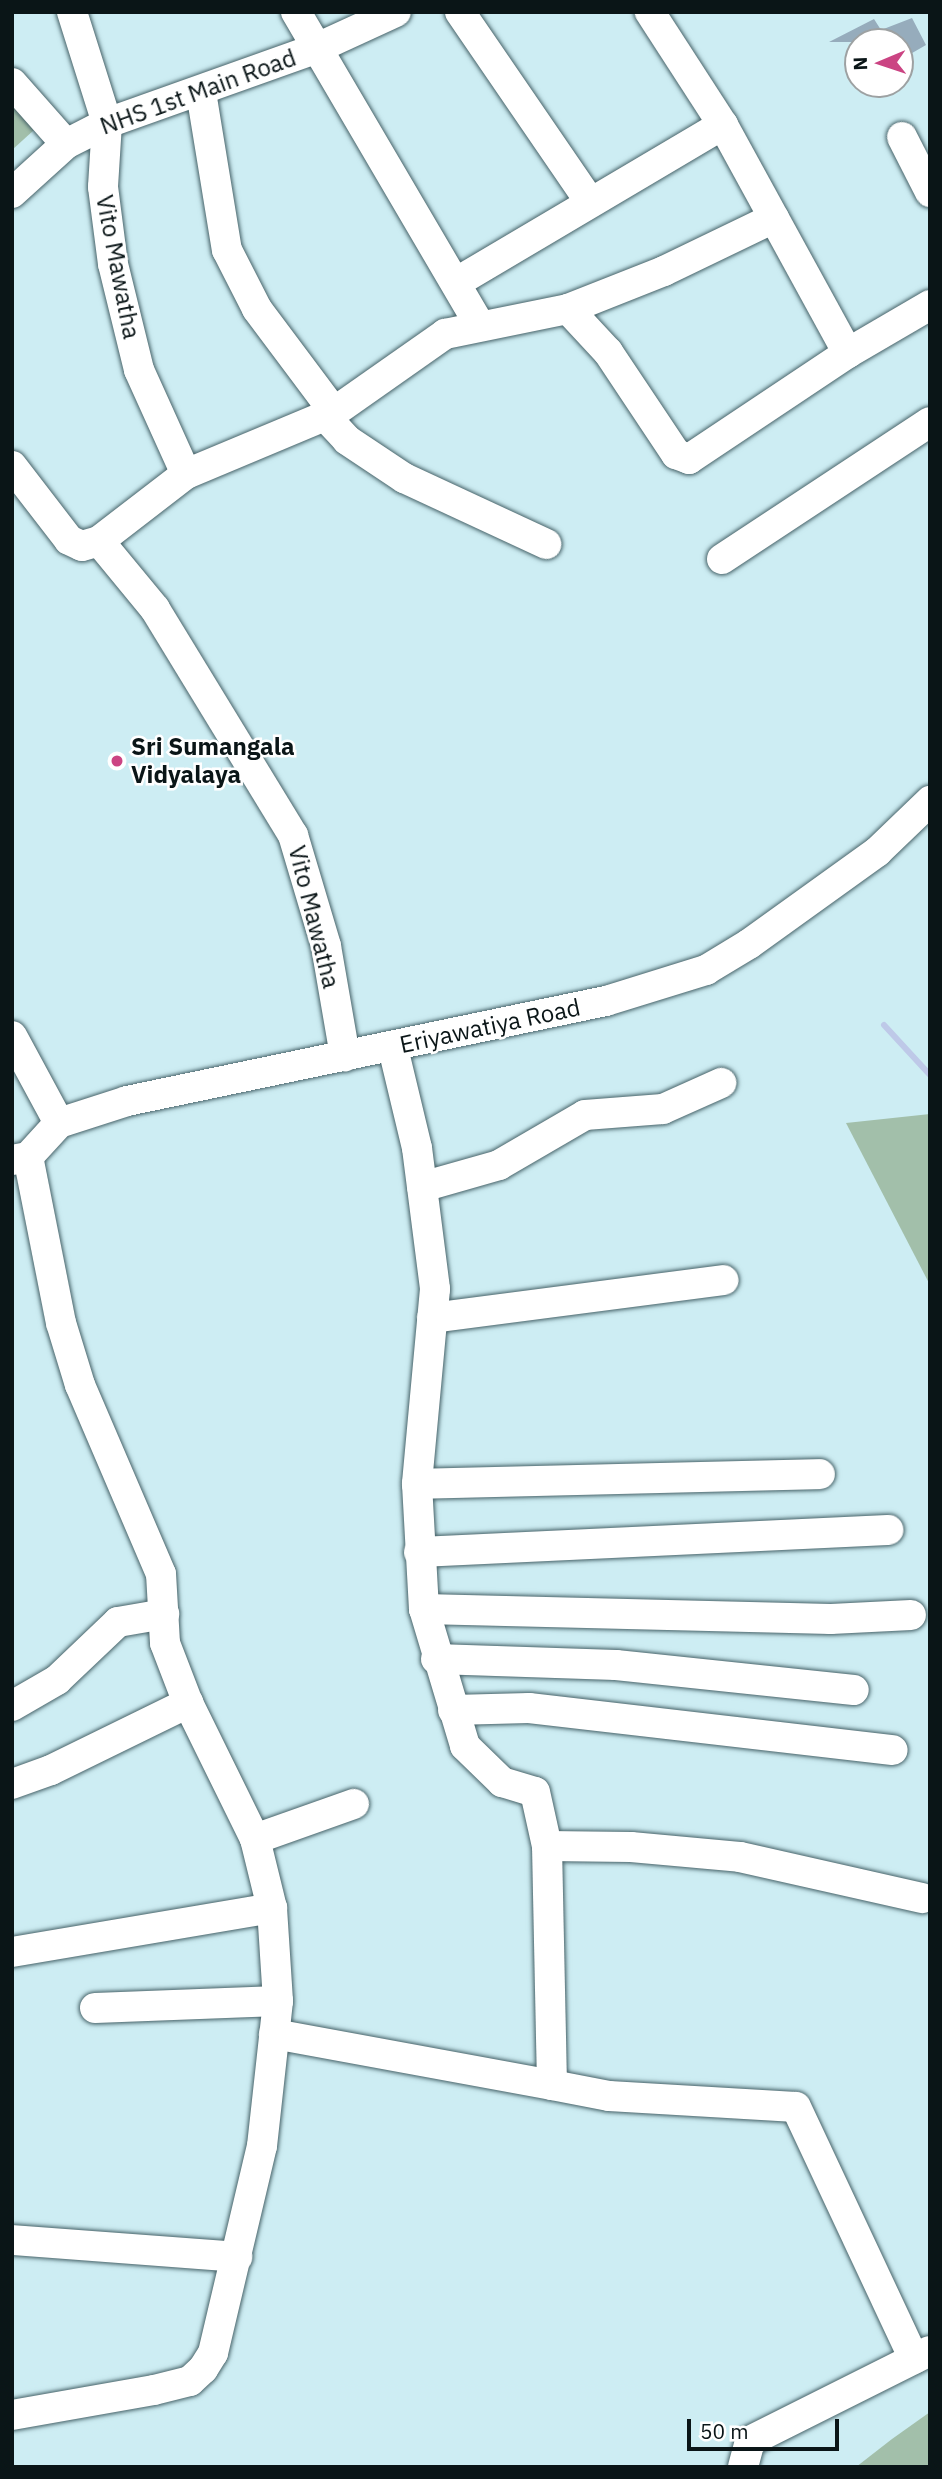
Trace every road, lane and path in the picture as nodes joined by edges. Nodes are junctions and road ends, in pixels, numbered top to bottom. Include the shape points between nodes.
1 (296, 12) edge
2 (396, 12) edge
3 (460, 12) edge
4 (650, 12) edge
5 (78, 15) edge
6 (315, 49) junction
7 (12, 83) edge
8 (201, 92) junction
9 (107, 122) junction
10 (723, 125) junction
11 (902, 137) dead end
12 (66, 144) junction
13 (930, 192) edge
14 (12, 193) edge
15 (590, 202) junction
16 (774, 218) junction
17 (457, 282) junction
18 (930, 305) edge
19 (568, 309) junction
20 (480, 325) junction
21 (848, 353) junction
22 (329, 414) junction
23 (930, 422) edge
24 (12, 466) edge
25 (186, 474) junction
26 (99, 541) junction
27 (545, 544) dead end
28 (722, 559) dead end
29 (930, 801) edge
30 (12, 1036) edge
31 (393, 1048) junction
32 (345, 1056) junction
33 (722, 1083) dead end
34 (59, 1124) junction
35 (20, 1159) edge
36 (422, 1187) junction
37 (724, 1280) dead end
38 (432, 1318) junction
39 (820, 1474) dead end
40 (417, 1484) junction
41 (888, 1530) dead end
42 (419, 1552) junction
43 (424, 1609) junction
44 (164, 1614) junction
45 (911, 1615) dead end
46 (436, 1658) junction
47 (855, 1690) dead end
48 (188, 1703) junction
49 (12, 1706) edge
50 (453, 1710) junction
51 (893, 1750) dead end
52 (12, 1784) edge
53 (354, 1804) dead end
54 (255, 1839) junction
55 (547, 1846) junction
56 (922, 1899) dead end
57 (272, 1908) junction
58 (12, 1952) edge
59 (278, 2001) junction
60 (95, 2008) dead end
61 (274, 2034) junction
62 (552, 2085) junction
63 (12, 2240) edge
64 (237, 2257) junction
65 (922, 2355) edge
66 (12, 2415) edge
67 (743, 2467) edge

1 - 6 street
2 - 6 street, NHS 1st Main Road
3 - 15 street
4 - 10 street
5 - 9 street, Vito Mawatha
6 - 8 street, NHS 1st Main Road
6 - 17 street
7 - 12 street
8 - 9 street, NHS 1st Main Road
8 - 22 street via 228,250 257,309
9 - 12 street, NHS 1st Main Road
9 - 25 street, Vito Mawatha via 103,187 113,264 139,370
10 - 15 street
10 - 16 street
11 - 13 street
12 - 14 street, NHS 1st Main Road
15 - 17 street
16 - 19 street via 664,271
16 - 21 street
17 - 20 street
18 - 21 street
19 - 20 street
19 - 21 street via 608,352 676,454 689,459
20 - 22 street via 444,334
22 - 25 street
22 - 27 street via 347,440 404,478
23 - 28 street
24 - 26 street via 69,540 82,546
25 - 26 street
26 - 32 street, Vito Mawatha via 155,609 293,835 326,946
29 - 31 street, Eriyawatiya Road via 877,852 706,970 606,1001
30 - 34 street
31 - 32 street, Eriyawatiya Road
31 - 36 street
32 - 34 street, Eriyawatiya Road via 127,1101
33 - 36 street via 663,1109 585,1115 499,1165
34 - 35 street, Eriyawatiya Road
35 - 44 street via 80,1385 161,1574
36 - 38 street via 435,1289
37 - 38 street
38 - 40 street
39 - 40 street
40 - 42 street
41 - 42 street
42 - 43 street
43 - 45 street via 831,1619
43 - 46 street
44 - 48 street via 165,1643
44 - 49 street via 118,1622 57,1679
46 - 47 street via 616,1665
46 - 50 street
48 - 52 street via 51,1770
48 - 54 street
50 - 51 street via 529,1708
50 - 55 street via 465,1746 502,1782 535,1793
53 - 54 street
54 - 57 street
55 - 56 street via 631,1847 740,1857
55 - 62 street
57 - 58 street
57 - 59 street
59 - 60 street
59 - 61 street
61 - 62 street
61 - 64 street via 262,2146
62 - 65 street via 609,2096 796,2107
63 - 64 street
64 - 66 street via 213,2353 190,2381
65 - 67 street via 750,2441

